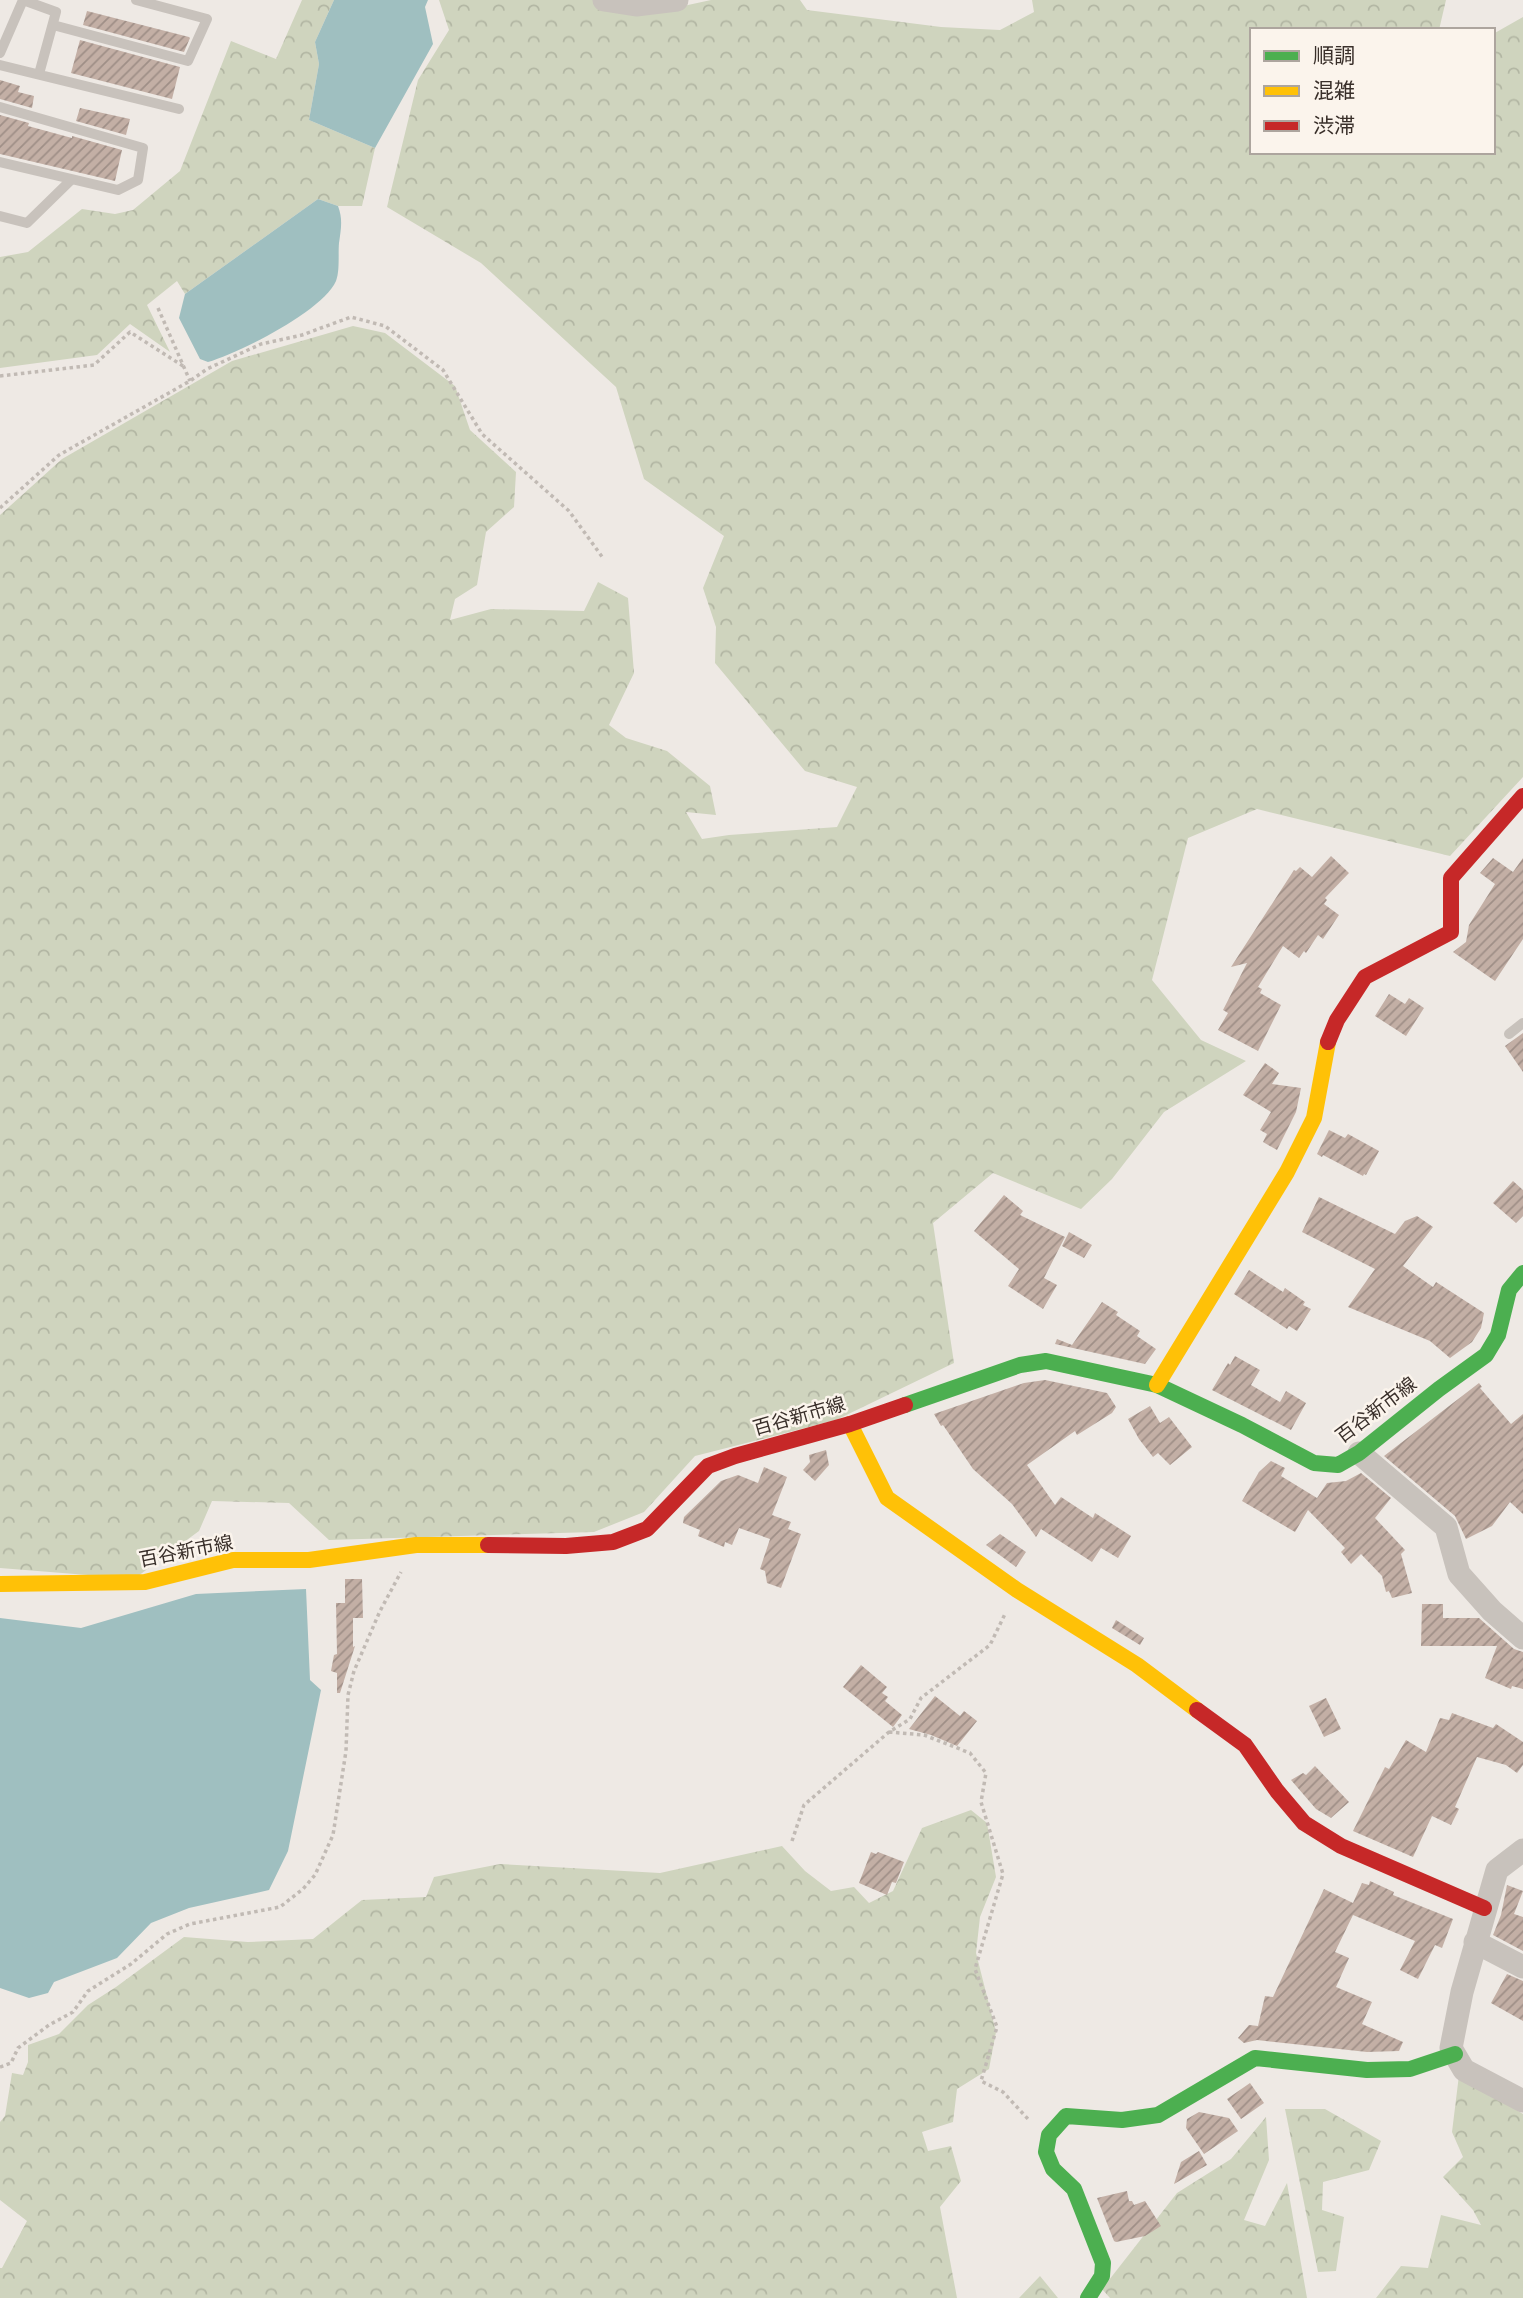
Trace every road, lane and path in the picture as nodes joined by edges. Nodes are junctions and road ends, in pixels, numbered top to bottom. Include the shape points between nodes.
1 (23, 0) edge
2 (136, 0) edge
3 (604, 0) edge
4 (677, 0) edge
5 (637, 2) edge
6 (53, 25) junction
7 (0, 53) edge
8 (0, 65) edge
9 (39, 74) junction
10 (0, 107) edge
11 (179, 109) dead end
12 (0, 162) edge
13 (71, 180) junction
14 (0, 216) edge
15 (158, 308) dead end
16 (183, 366) junction
17 (0, 376) edge
18 (190, 381) junction
19 (0, 508) edge
20 (603, 558) dead end
21 (1523, 796) edge
22 (1523, 1023) edge
23 (1509, 1034) dead end
24 (1523, 1273) edge
25 (1157, 1385) junction
26 (850, 1424) junction
27 (1359, 1453) junction
28 (415, 1545) junction
29 (0, 1584) edge
30 (1017, 1590) junction
31 (1523, 1638) edge
32 (889, 1732) junction
33 (792, 1840) dead end
34 (1523, 1850) edge
35 (1485, 1908) junction
36 (1475, 1942) junction
37 (1523, 1966) edge
38 (1455, 2054) junction
39 (0, 2067) edge
40 (1523, 2101) edge
41 (1052, 2130) junction
42 (1088, 2298) edge

1 - 6 lane via 55,12
1 - 7 lane
2 - 6 lane via 207,19 188,61
3 - 5 street
4 - 5 street
6 - 9 lane
8 - 9 lane
9 - 11 lane
10 - 13 lane via 143,148 138,180 118,190
12 - 13 lane
13 - 14 lane via 27,223
15 - 16 path
16 - 17 path via 130,332 94,365
16 - 18 path
18 - 19 path via 59,455
18 - 20 path via 261,344 351,317 385,326 443,370 482,434 569,511
21 - 25 street via 1451,878 1451,932 1365,977 1336,1020 1314,1118 1287,1172
22 - 23 lane
24 - 27 street, 百谷新市線 via 1509,1290 1498,1335 1486,1356
25 - 26 street, 百谷新市線 via 1046,1361 1020,1365
25 - 27 street, 百谷新市線 via 1314,1463 1338,1465
26 - 28 street, 百谷新市線 via 708,1466 647,1529 613,1542
26 - 30 street via 887,1498
27 - 31 street via 1446,1527 1460,1574
28 - 29 street, 百谷新市線 via 309,1560 233,1560 145,1582
28 - 39 path via 354,1671 333,1835 315,1875 280,1907 190,1924 167,1934 88,1991 73,2012 18,2048 11,2063
30 - 32 path via 989,1645 920,1698 910,1719
30 - 35 street via 1137,1665 1245,1745 1304,1823 1341,1846
32 - 33 path via 804,1805
32 - 41 path via 924,1735 970,1753 986,1773 981,1802 1003,1874 975,1969 997,2028 981,2081 1003,2092 1027,2119
34 - 35 street via 1497,1870
35 - 36 street
36 - 37 street
36 - 38 street via 1451,2048
38 - 40 street via 1464,2070
38 - 41 street via 1410,2069 1367,2070 1255,2058 1158,2115 1122,2120 1066,2116
41 - 42 street via 1046,2152 1053,2169 1074,2189 1103,2263 1102,2276

